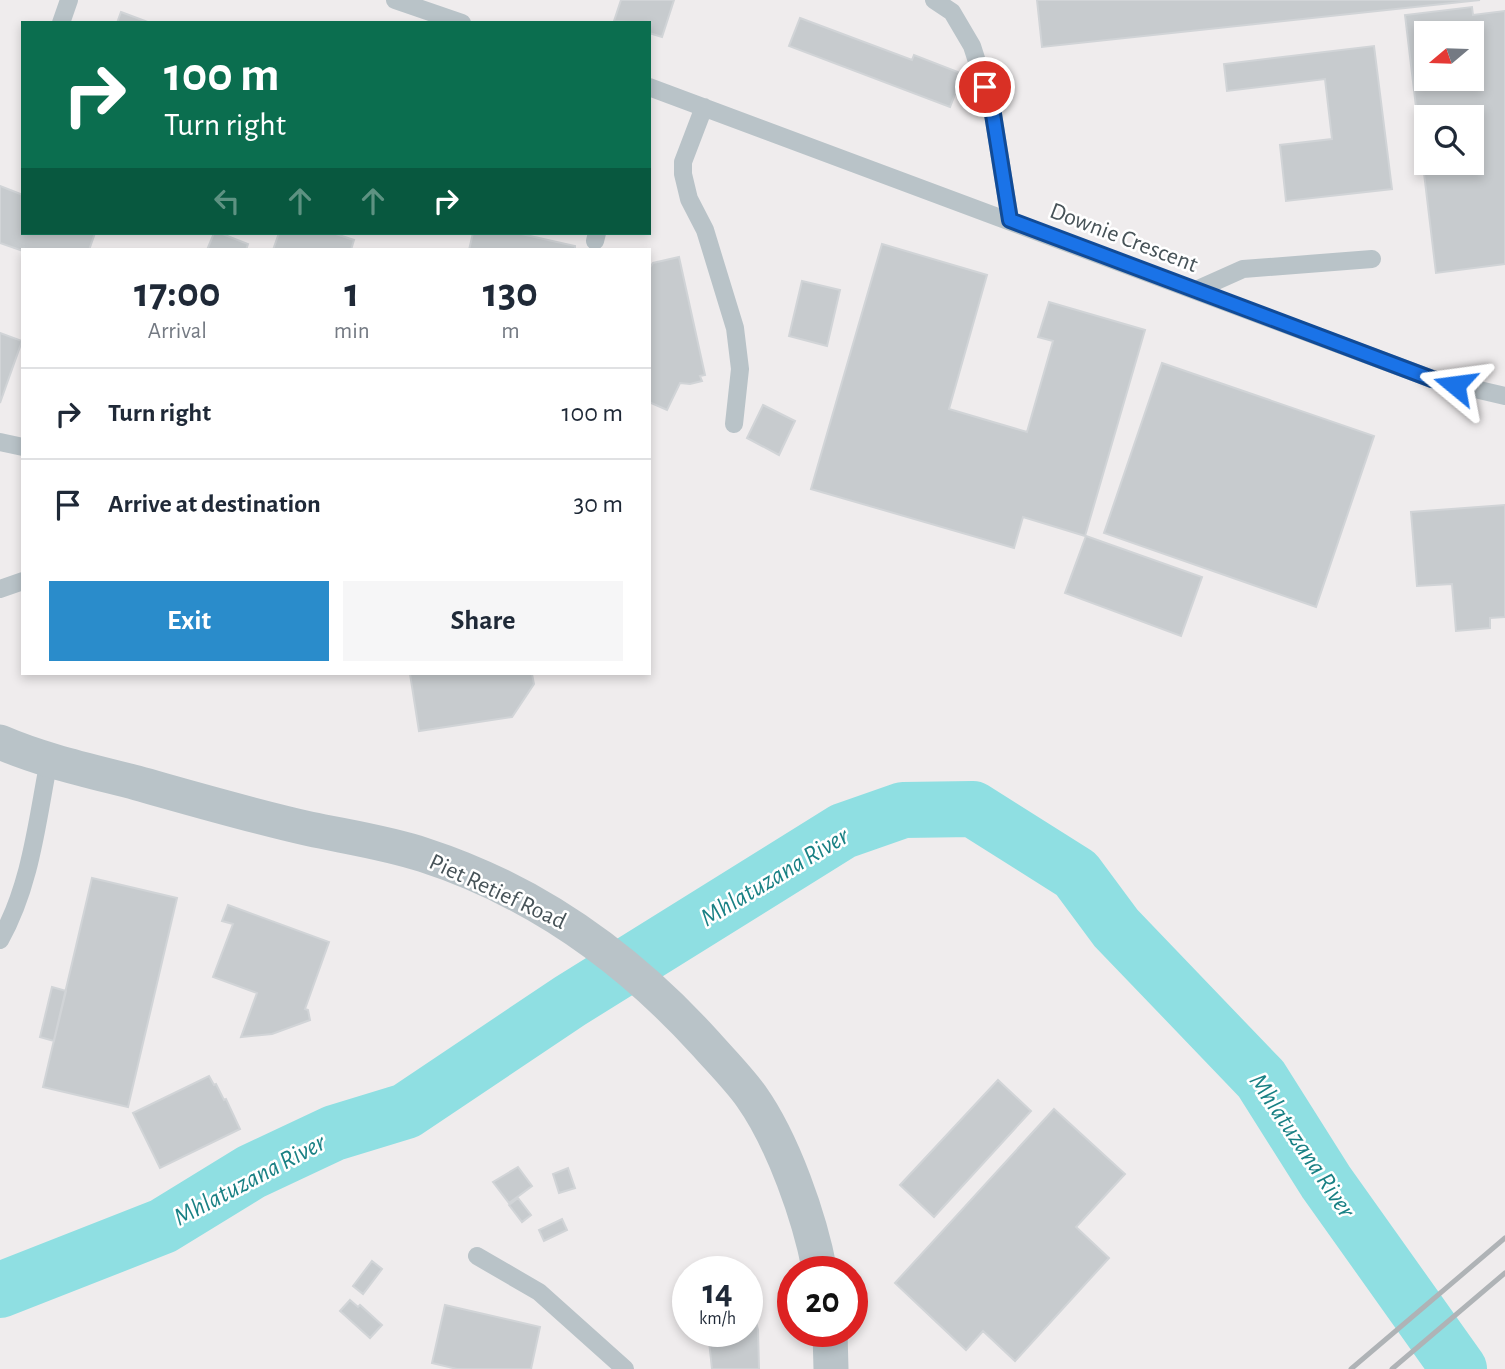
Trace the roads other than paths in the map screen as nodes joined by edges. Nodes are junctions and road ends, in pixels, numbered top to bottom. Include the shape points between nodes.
1 (68, 0) edge
2 (395, 0) edge
3 (933, 0) edge
4 (62, 21) edge
5 (456, 21) edge
6 (651, 88) edge
7 (704, 107) junction
8 (1010, 220) junction
9 (1372, 259) dead end
10 (1196, 290) junction
11 (1505, 396) edge
12 (734, 424) dead end
13 (0, 442) edge
14 (21, 447) edge
15 (21, 582) edge
16 (0, 589) edge
17 (0, 742) edge
18 (49, 760) junction
19 (0, 940) edge
20 (477, 1256) dead end
21 (818, 1256) edge
22 (830, 1347) edge
23 (625, 1369) edge
24 (831, 1369) edge

1 - 4 lane
2 - 5 lane
3 - 8 lane via 953,12 972,46 992,108
6 - 7 lane, Downie Crescent
7 - 8 lane, Downie Crescent
7 - 12 lane via 683,174 735,328 740,369
8 - 10 lane, Downie Crescent
9 - 10 lane via 1243,269
10 - 11 lane, Downie Crescent via 1432,379
13 - 14 lane
15 - 16 lane
17 - 18 street, Piet Retief Road
18 - 19 lane via 29,864 13,917
18 - 21 street, Piet Retief Road via 423,855 496,885 578,929 672,1007 751,1097 791,1176
20 - 23 lane via 538,1292
22 - 24 street

